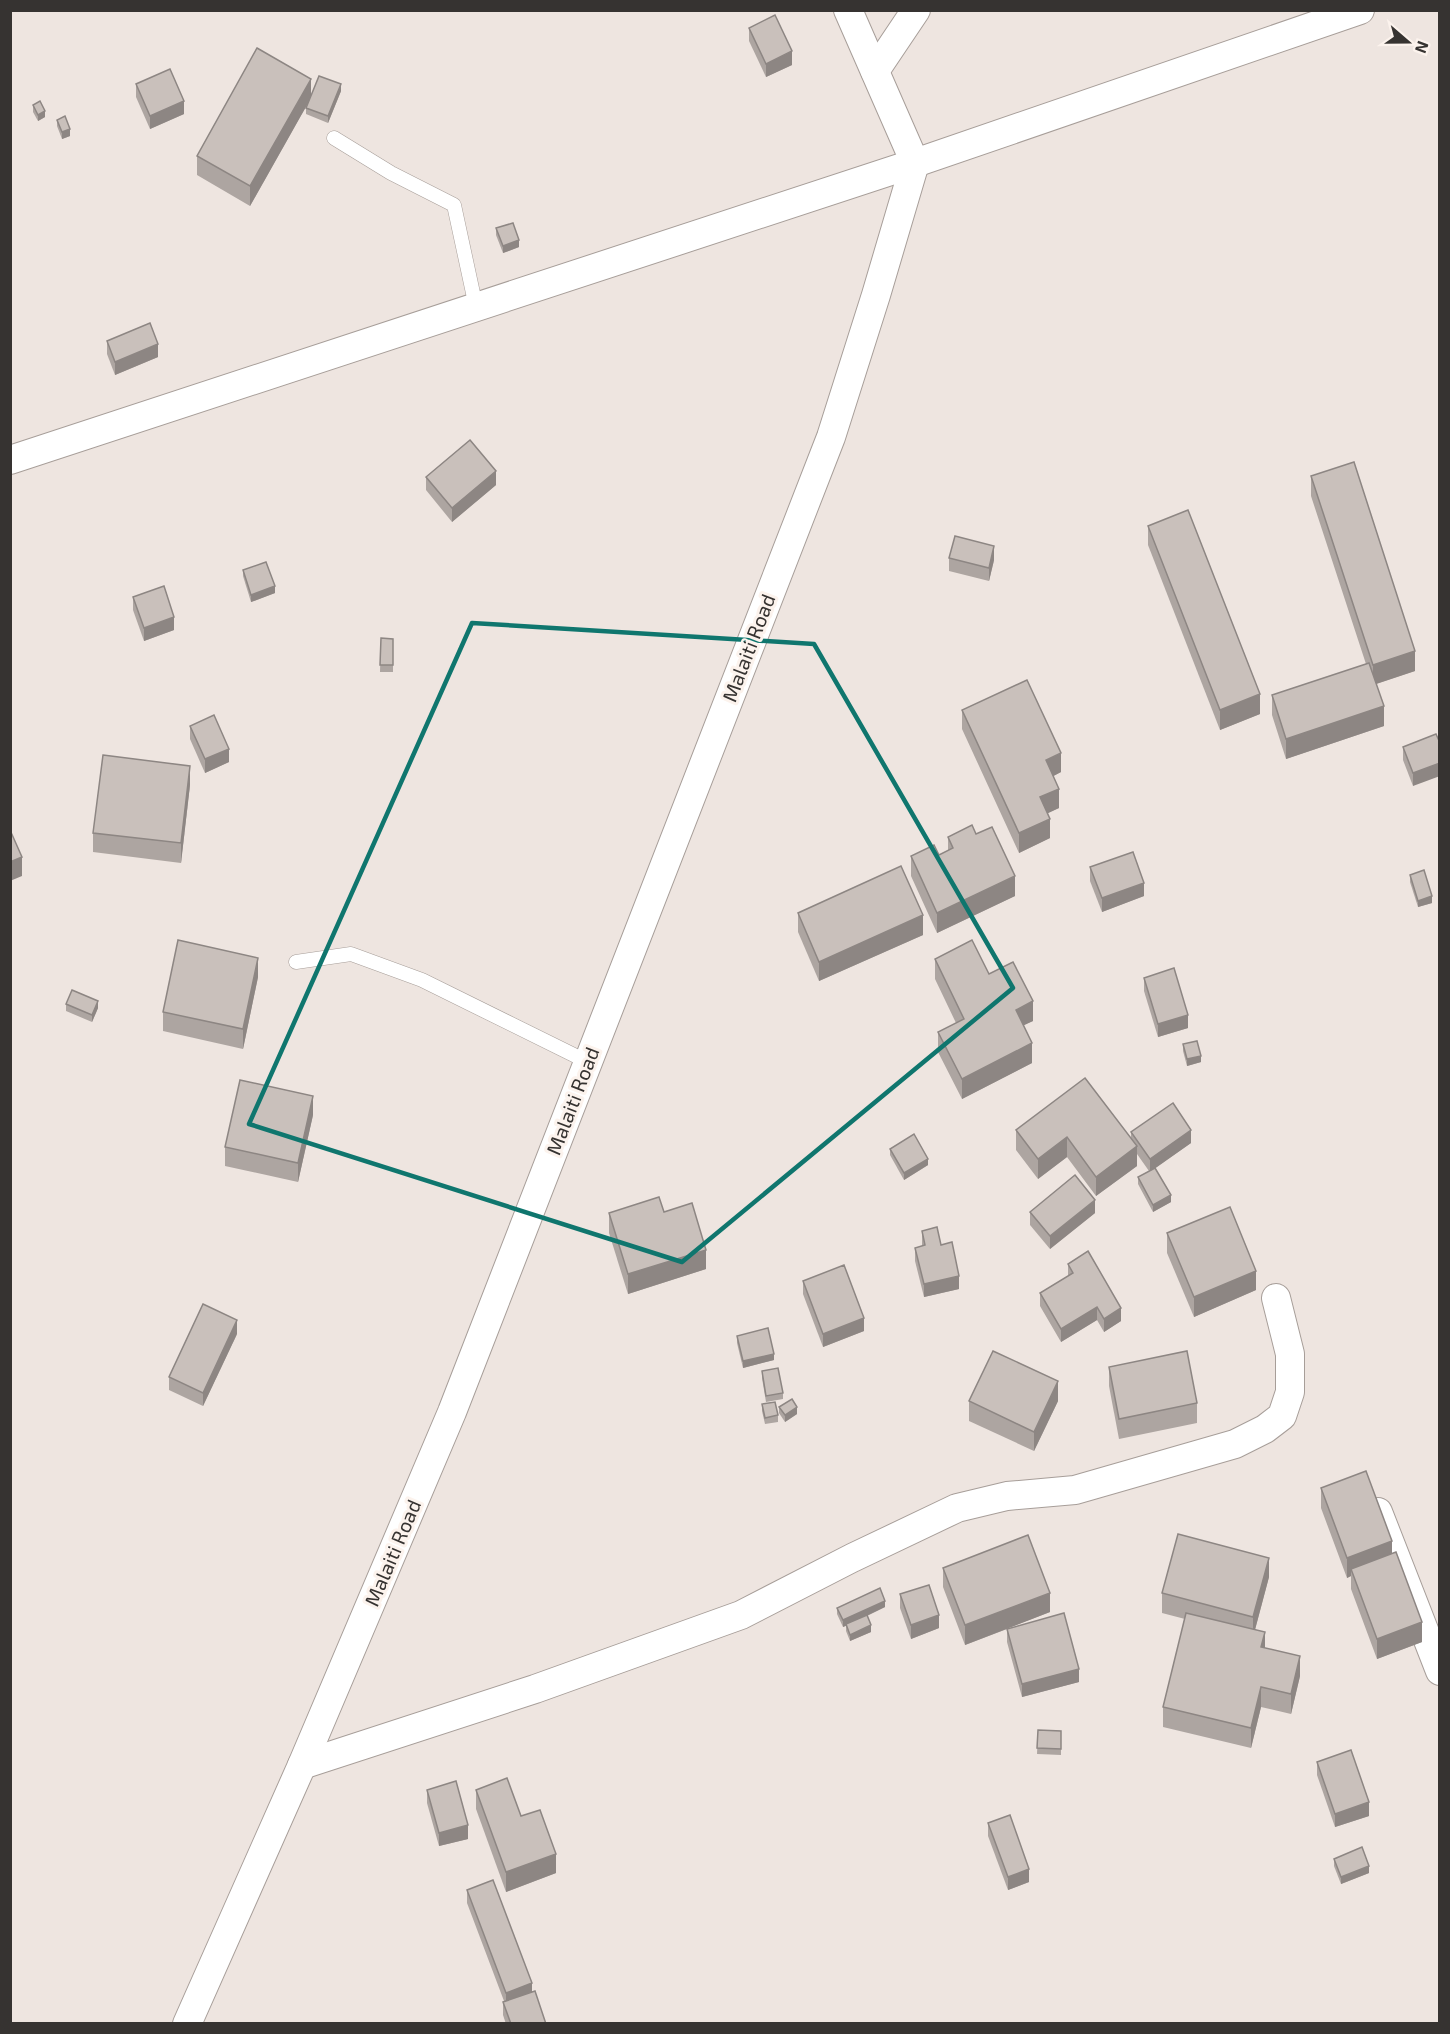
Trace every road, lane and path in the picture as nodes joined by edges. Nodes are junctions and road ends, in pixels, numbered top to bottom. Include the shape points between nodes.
1 (848, 10) edge
2 (916, 10) edge
3 (1360, 10) edge
4 (875, 71) junction
5 (334, 138) dead end
6 (915, 163) junction
7 (476, 307) junction
8 (10, 460) edge
9 (296, 962) dead end
10 (588, 1062) junction
11 (1276, 1298) dead end
12 (1372, 1497) edge
13 (1440, 1671) edge
14 (302, 1765) junction
15 (188, 2024) edge

1 - 4 street
2 - 4 street
3 - 6 street
4 - 6 street
5 - 7 lane via 454,205
6 - 7 street
6 - 10 street, Malaiti Road via 831,437
7 - 8 street
9 - 10 lane via 351,954 422,980
10 - 14 street, Malaiti Road via 452,1412
11 - 14 street via 1290,1354 1290,1392 1282,1416 1235,1444 1075,1491 1007,1496 957,1508 741,1615 535,1689
12 - 13 street
14 - 15 street, Malaiti Road

